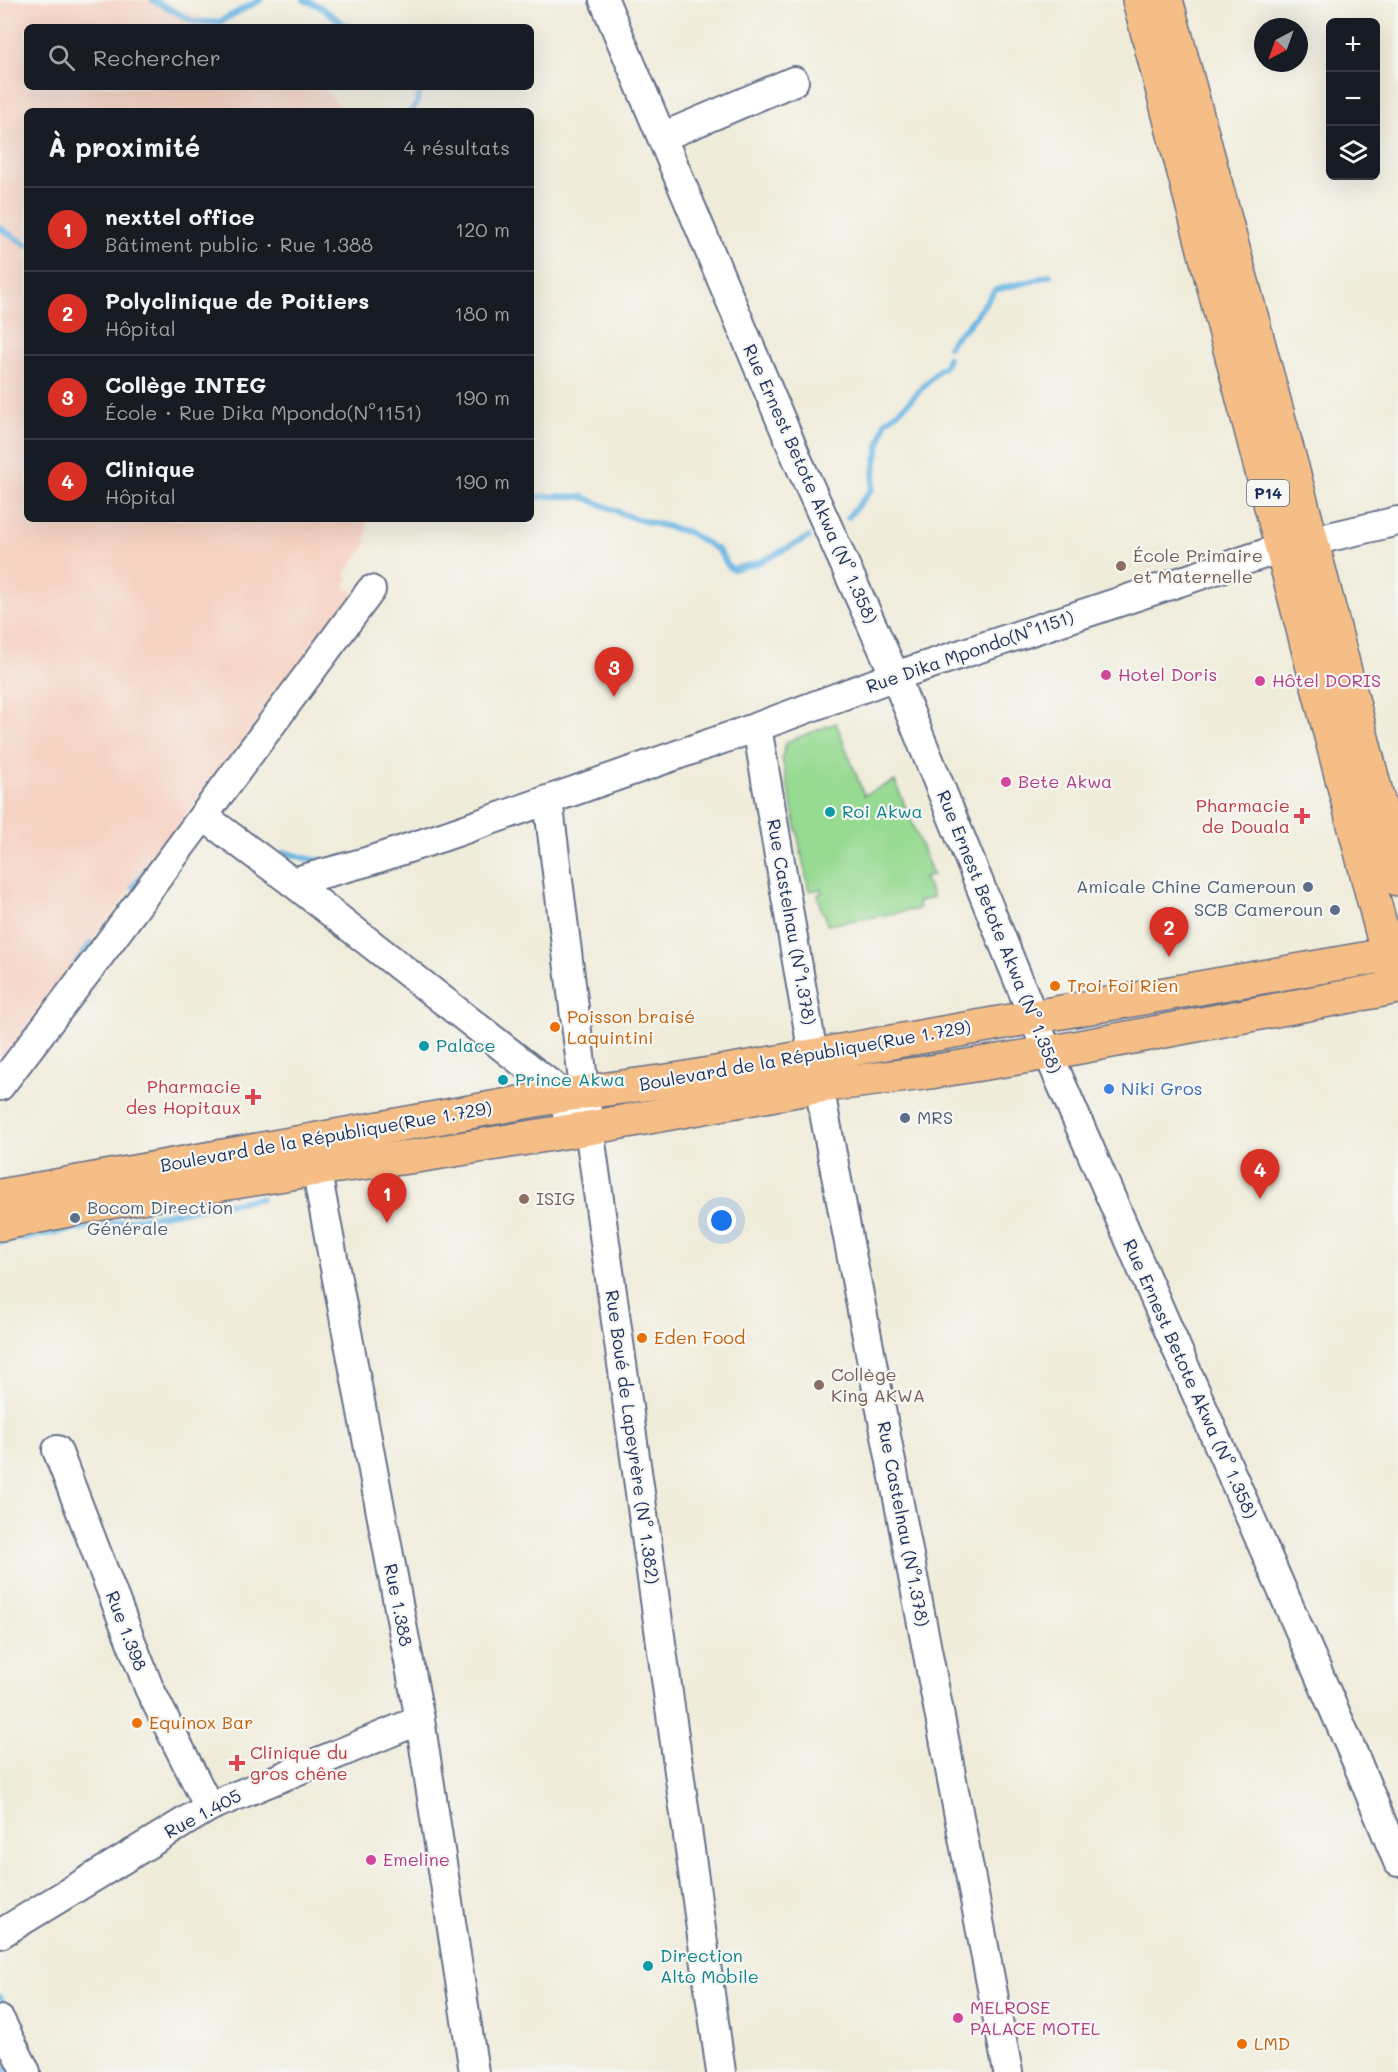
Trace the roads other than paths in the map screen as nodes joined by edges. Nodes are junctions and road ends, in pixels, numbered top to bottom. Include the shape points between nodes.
1 (604, 0) edge
2 (1139, 0) edge
3 (1166, 0) edge
4 (794, 81) dead end
5 (662, 137) junction
6 (1398, 521) edge
7 (1297, 545) junction
8 (371, 590) dead end
9 (895, 676) junction
10 (757, 727) junction
11 (548, 800) junction
12 (203, 816) junction
13 (1398, 879) edge
14 (292, 882) junction
15 (1393, 954) edge
16 (1398, 986) edge
17 (1033, 1018) junction
18 (1048, 1053) junction
19 (816, 1070) junction
20 (0, 1086) edge
21 (575, 1093) junction
22 (579, 1130) junction
23 (314, 1155) junction
24 (0, 1196) edge
25 (0, 1224) edge
26 (57, 1450) dead end
27 (420, 1720) junction
28 (208, 1807) junction
29 (1398, 1862) edge
30 (0, 1934) edge
31 (0, 2020) edge
32 (26, 2072) edge
33 (474, 2072) edge
34 (722, 2072) edge
35 (1008, 2072) edge

1 - 5 street, Rue Ernest Betote Akwa (N° 1.358)
2 - 7 main road, P14
3 - 7 main road, P14
4 - 5 street
5 - 9 street, Rue Ernest Betote Akwa (N° 1.358) via 798,461
6 - 7 street, Rue Dika Mpondo(N°1151)
7 - 9 street, Rue Dika Mpondo(N°1151)
7 - 13 main road, P14
7 - 15 main road, P14
8 - 12 street
9 - 10 street, Rue Dika Mpondo(N°1151)
9 - 17 street, Rue Ernest Betote Akwa (N° 1.358)
10 - 11 street, Rue Dika Mpondo(N°1151)
10 - 19 street, Rue Castelnau (N°1.378)
11 - 14 street, Rue Dika Mpondo(N°1151) via 366,862
11 - 21 street
12 - 14 street
12 - 20 street
14 - 21 street
15 - 16 main road, P14
15 - 17 main road, Boulevard de la République(Rue 1.729)
16 - 18 main road, Boulevard de la République(Rue 1.729)
17 - 18 street, Rue Ernest Betote Akwa (N° 1.358)
17 - 19 main road, Boulevard de la République(Rue 1.729)
18 - 19 main road, Boulevard de la République(Rue 1.729) via 924,1073
18 - 29 street, Rue Ernest Betote Akwa (N° 1.358)
19 - 21 main road, Boulevard de la République(Rue 1.729) via 681,1079
19 - 22 main road, Boulevard de la République(Rue 1.729)
19 - 35 street, Rue Castelnau (N°1.378)
21 - 22 street, Rue Boué de Lapeyrère (N° 1.382)
21 - 23 main road, Boulevard de la République(Rue 1.729)
22 - 23 main road, Boulevard de la République(Rue 1.729) via 417,1156
22 - 34 street, Rue Boué de Lapeyrère (N° 1.382)
23 - 24 main road, Boulevard de la République(Rue 1.729)
23 - 25 main road, Boulevard de la République(Rue 1.729)
23 - 27 street, Rue 1.388
26 - 28 street, Rue 1.398 via 149,1688
27 - 28 street, Rue 1.405
27 - 33 street, Rue 1.388
28 - 30 street, Rue 1.405
31 - 32 street

